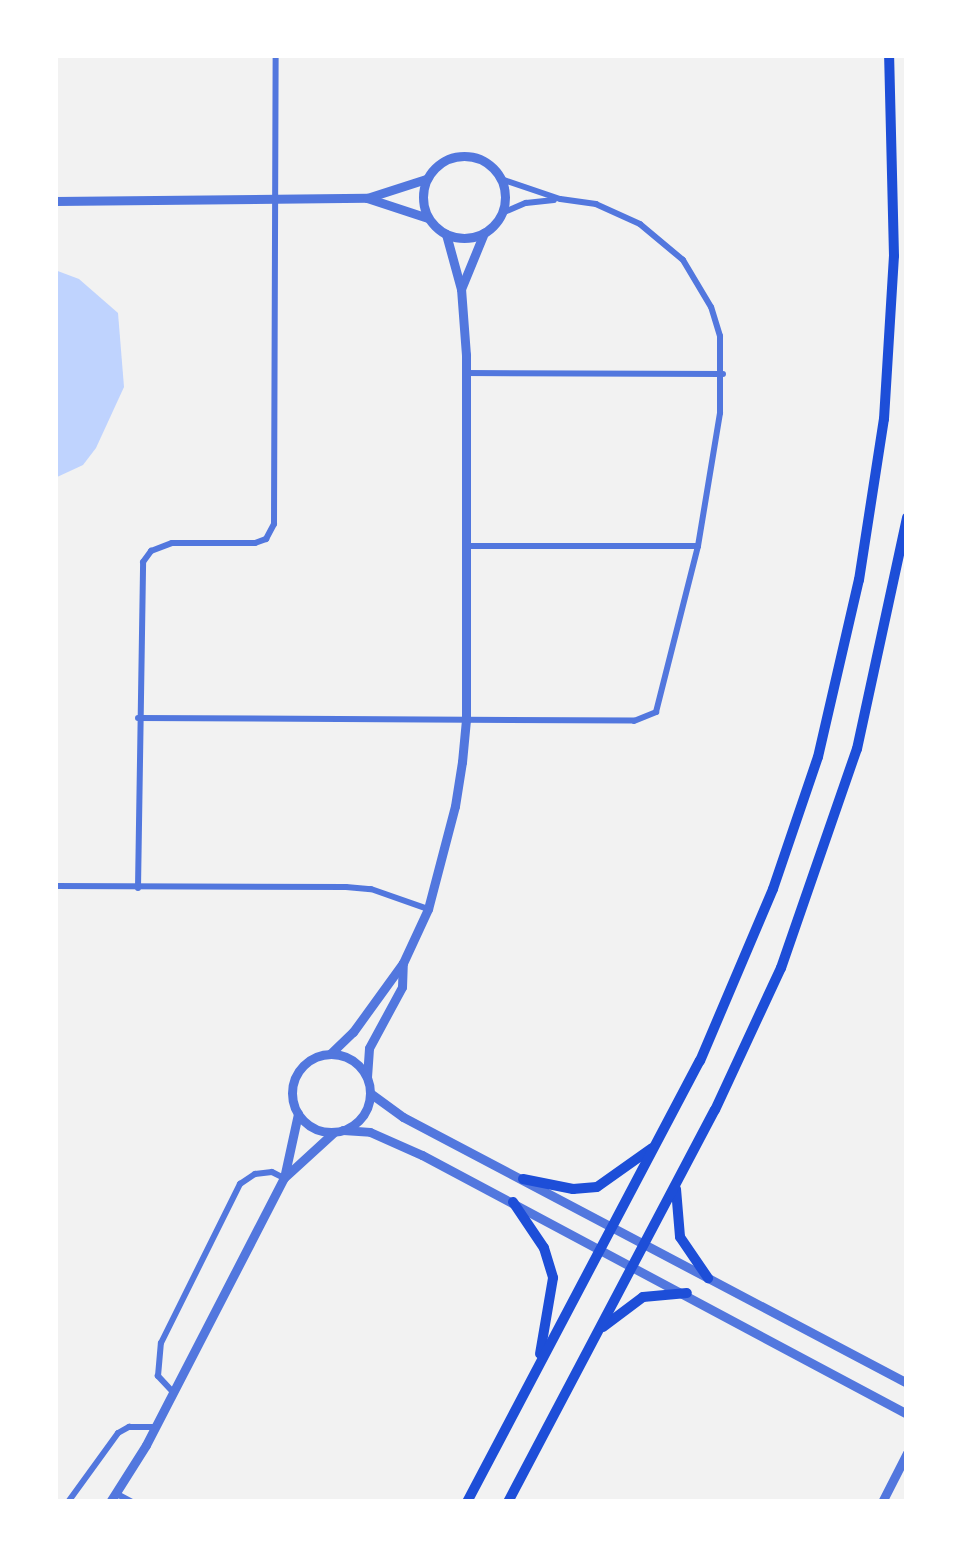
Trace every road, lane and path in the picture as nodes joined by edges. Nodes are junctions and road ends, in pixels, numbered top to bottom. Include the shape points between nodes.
1 (276, 55) edge
2 (888, 55) edge
3 (501, 179) junction
4 (426, 180) junction
5 (367, 198) junction
6 (275, 200) junction
7 (560, 200) junction
8 (55, 201) edge
9 (502, 214) junction
10 (428, 218) junction
11 (484, 233) junction
12 (446, 234) junction
13 (462, 290) junction
14 (465, 374) junction
15 (723, 374) junction
16 (907, 517) edge
17 (465, 546) junction
18 (698, 546) junction
19 (138, 718) junction
20 (466, 720) junction
21 (55, 886) edge
22 (138, 888) junction
23 (428, 910) junction
24 (403, 963) junction
25 (330, 1054) junction
26 (367, 1079) junction
27 (370, 1094) junction
28 (298, 1114) junction
29 (338, 1131) junction
30 (655, 1146) junction
31 (284, 1178) junction
32 (522, 1178) junction
33 (676, 1185) junction
34 (513, 1202) junction
35 (612, 1228) junction
36 (644, 1244) junction
37 (601, 1248) junction
38 (633, 1265) junction
39 (708, 1278) junction
40 (687, 1293) junction
41 (598, 1331) junction
42 (538, 1366) junction
43 (907, 1383) edge
44 (172, 1391) junction
45 (907, 1414) edge
46 (155, 1427) junction
47 (907, 1453) edge
48 (113, 1498) edge
49 (68, 1502) edge
50 (132, 1502) edge
51 (467, 1502) edge
52 (508, 1502) edge
53 (882, 1502) edge

1 - 6 street
2 - 30 main road via 894,217 888,363 849,631 818,757 773,889 717,1024
3 - 4 street via 486,162 464,156 441,162
3 - 7 street
3 - 9 street
4 - 5 street
4 - 10 street
5 - 6 street
5 - 10 street
6 - 8 street
6 - 19 street via 274,524 266,539 255,542 172,543 151,550 143,562
7 - 9 street via 526,203
7 - 15 street via 620,212 683,260 711,307
9 - 11 street
10 - 12 street
11 - 12 street
11 - 13 street
12 - 13 street
13 - 14 street
14 - 15 street
14 - 17 street
15 - 18 street
16 - 33 main road via 864,722 832,832 774,985
17 - 18 street
17 - 20 street
18 - 20 street via 663,693 650,717
19 - 20 street
19 - 22 street
20 - 23 street via 455,806
21 - 22 street
22 - 23 street via 346,886
23 - 24 street
24 - 25 street
24 - 26 street via 402,987 370,1048
25 - 26 street via 349,1059
25 - 28 street via 299,1071 292,1092
26 - 27 street
27 - 29 street via 365,1113
27 - 32 street via 403,1118
28 - 29 street via 317,1129
28 - 31 street
29 - 31 street
29 - 34 street via 378,1135
30 - 32 main road via 596,1187 573,1190
30 - 35 main road
31 - 44 street
31 - 44 street via 255,1174 240,1184 161,1343 158,1376
32 - 35 street
33 - 36 main road
33 - 39 main road via 680,1238
34 - 37 street
34 - 42 main road via 544,1248 553,1278
35 - 36 street
35 - 37 main road
36 - 38 main road
36 - 39 street
37 - 38 street
37 - 42 main road
38 - 40 street
38 - 41 main road
39 - 43 street
40 - 41 main road via 643,1298
40 - 45 street
41 - 52 main road
42 - 51 main road
44 - 46 street
46 - 48 street
46 - 49 street via 118,1433
47 - 53 street
48 - 50 street

